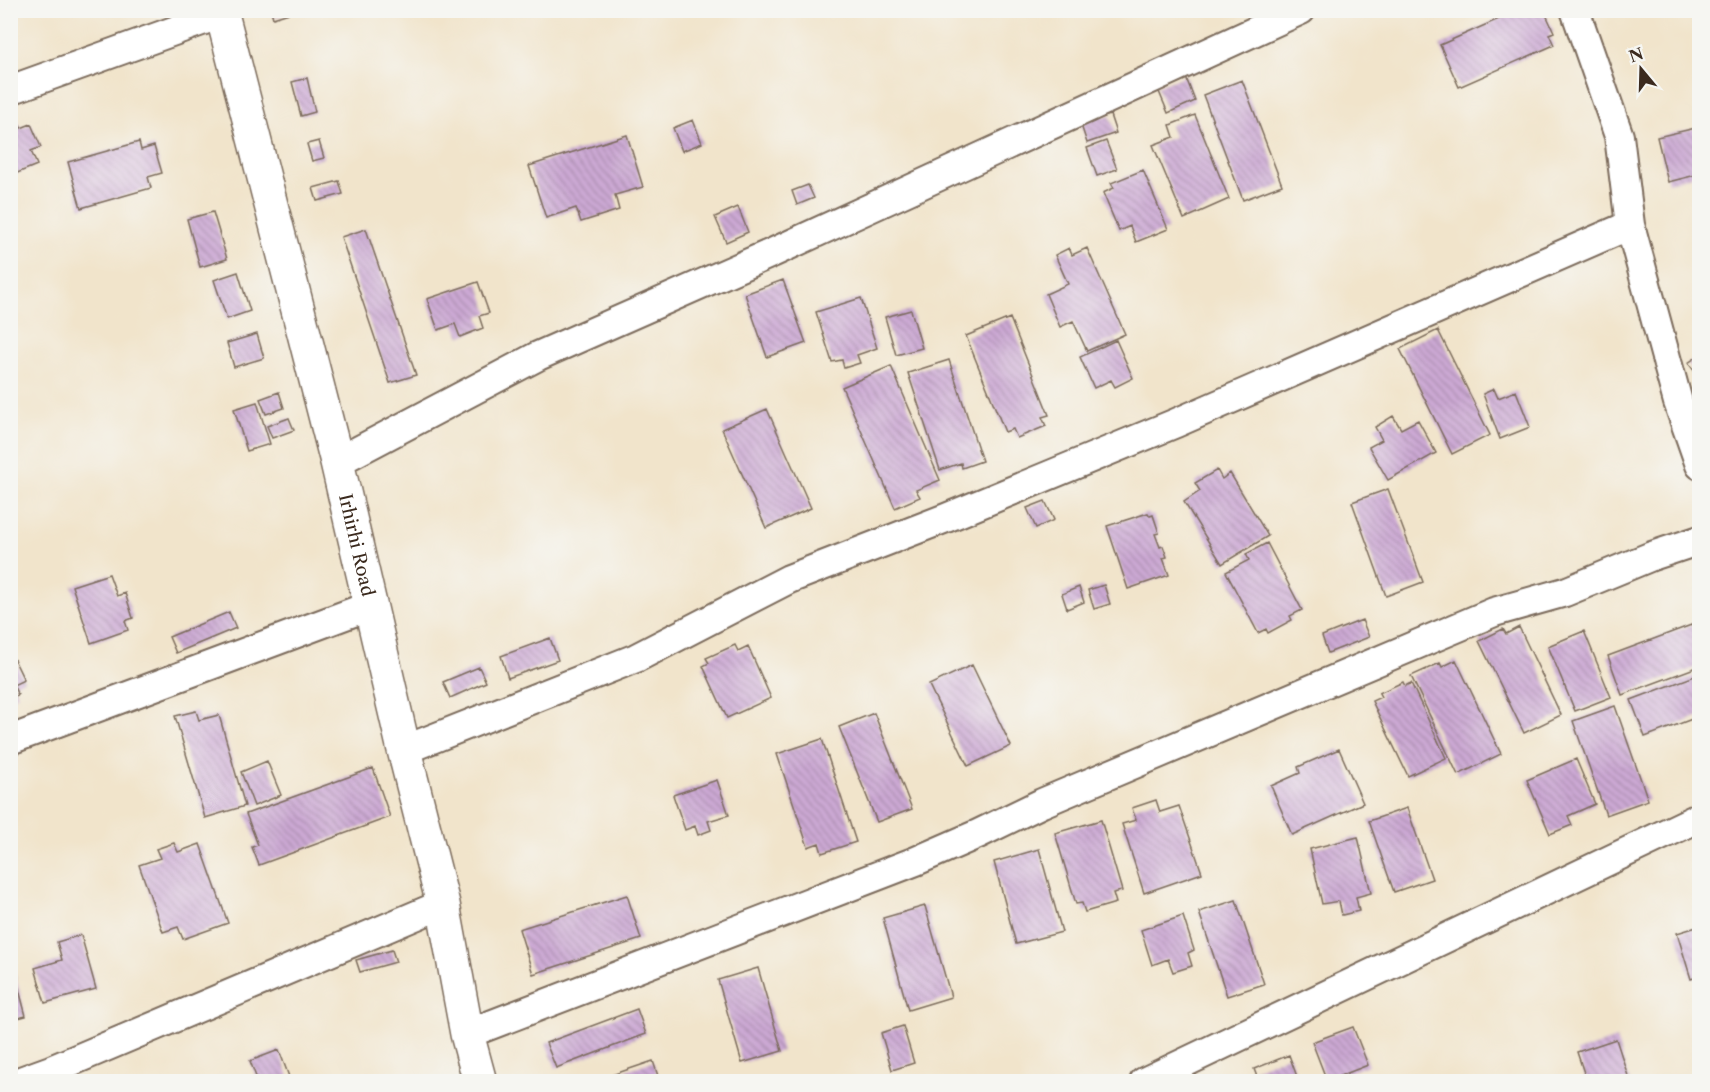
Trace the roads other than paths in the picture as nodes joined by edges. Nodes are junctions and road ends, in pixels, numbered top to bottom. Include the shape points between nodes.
1 (1301, 10) edge
2 (1575, 10) edge
3 (221, 12) edge
4 (10, 90) edge
5 (1630, 225) junction
6 (1689, 399) edge
7 (337, 462) junction
8 (1700, 465) edge
9 (1700, 540) edge
10 (372, 605) junction
11 (10, 740) edge
12 (404, 750) junction
13 (1700, 817) edge
14 (443, 904) junction
15 (467, 1034) junction
16 (18, 1082) edge
17 (480, 1082) edge
18 (1144, 1082) edge

1 - 7 street via 538,356
2 - 5 street via 1619,136
3 - 4 street
3 - 7 street, Irhirhi Road
5 - 6 street
5 - 12 street via 1176,423 789,579 636,658
6 - 8 street
7 - 10 street, Irhirhi Road
9 - 15 street via 1565,592 1494,612 1042,803 916,861
10 - 11 street
10 - 12 street, Irhirhi Road
12 - 14 street, Irhirhi Road
13 - 18 street
14 - 15 street, Irhirhi Road
14 - 16 street
15 - 17 street, Irhirhi Road

